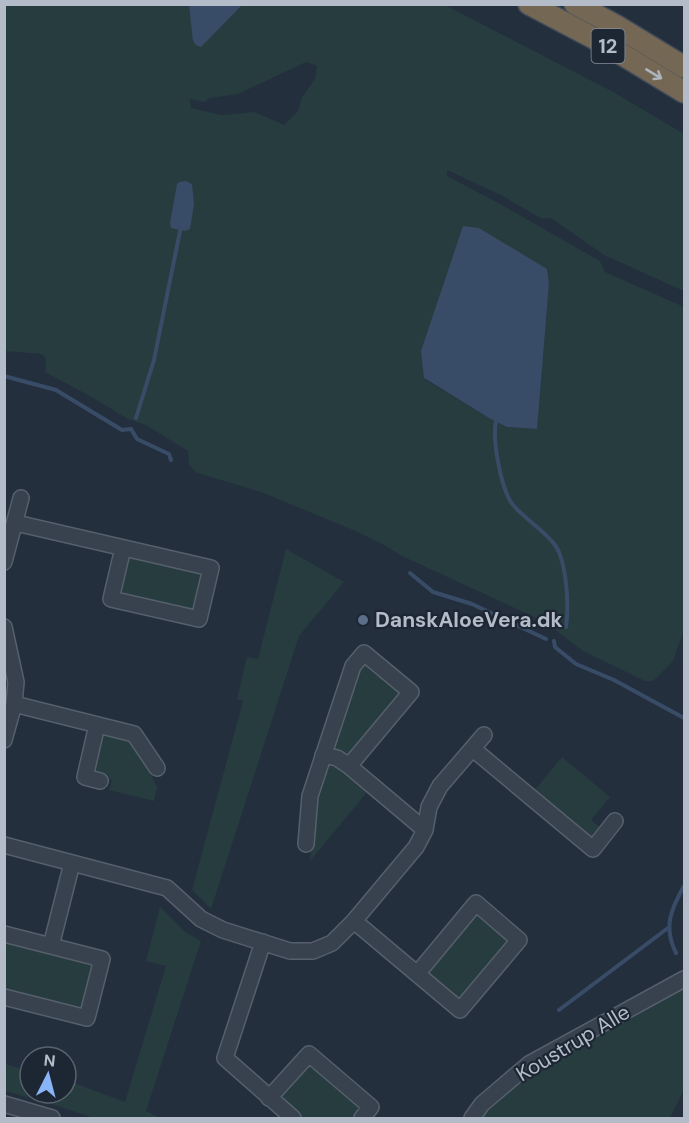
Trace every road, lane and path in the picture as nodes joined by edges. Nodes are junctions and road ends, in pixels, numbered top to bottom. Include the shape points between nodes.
1 (529, 4) edge
2 (575, 4) edge
3 (684, 67) edge
4 (684, 92) edge
5 (21, 498) dead end
6 (16, 523) junction
7 (123, 548) junction
8 (4, 562) edge
9 (4, 627) edge
10 (14, 704) junction
11 (98, 725) junction
12 (484, 735) dead end
13 (4, 740) edge
14 (473, 748) junction
15 (323, 755) junction
16 (349, 766) junction
17 (158, 768) dead end
18 (100, 781) dead end
19 (615, 821) dead end
20 (425, 830) junction
21 (306, 844) dead end
22 (4, 846) edge
23 (72, 863) junction
24 (354, 921) junction
25 (4, 934) edge
26 (263, 942) junction
27 (51, 946) junction
28 (417, 974) junction
29 (684, 979) edge
30 (4, 997) edge
31 (269, 1098) junction
32 (4, 1104) edge
33 (52, 1119) edge
34 (293, 1119) edge
35 (362, 1119) edge
36 (472, 1119) edge

1 -> 4 highway, 12
2 - 3 highway, 12
5 - 6 street
6 - 7 street
6 - 8 street
7 - 7 street via 211,568 199,619 111,599
9 - 10 street via 16,682
10 - 11 street
10 - 13 street
11 - 17 street via 134,734
11 - 18 street via 85,777
12 - 14 street
14 - 19 street via 593,849
14 - 20 street via 440,786 429,807
15 - 16 street
15 - 16 street via 352,666 364,653 411,692
15 - 21 street via 310,795
16 - 20 street
20 - 24 street via 416,847
22 - 23 street
23 - 26 street via 167,888 201,919
23 - 27 street
24 - 26 street via 332,943 313,951 290,951
24 - 28 street
25 - 27 street
26 - 31 street via 225,1059
27 - 30 street via 102,959 87,1018
28 - 28 street via 460,1010 519,940 476,903
29 - 36 street, Koustrup Alle via 529,1064 482,1104
31 - 34 street
31 - 35 street via 309,1054 371,1107
32 - 33 street

